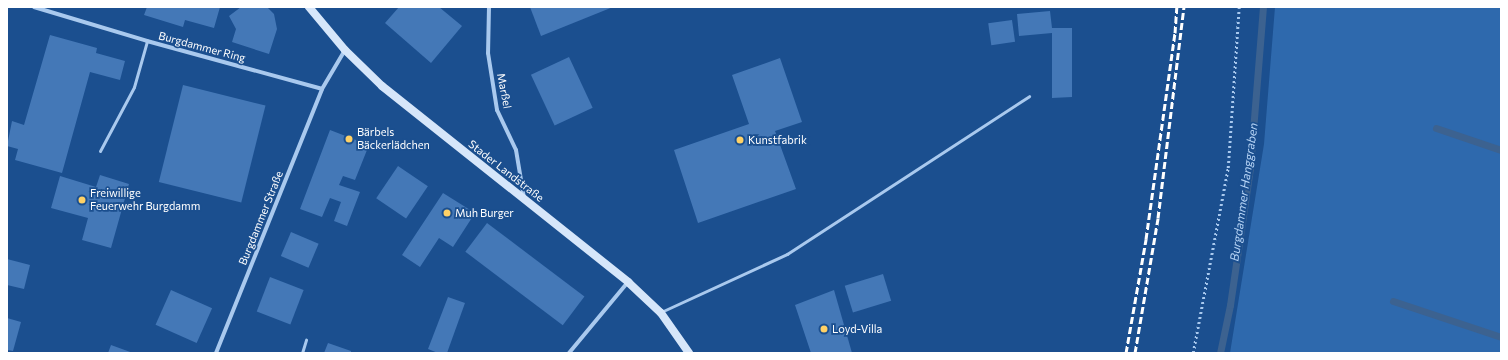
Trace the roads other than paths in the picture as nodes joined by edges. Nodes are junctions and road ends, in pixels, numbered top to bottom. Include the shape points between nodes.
1 (34, 7) edge
2 (309, 7) edge
3 (489, 7) edge
4 (147, 41) junction
5 (345, 50) junction
6 (322, 89) junction
7 (1030, 96) dead end
8 (100, 151) dead end
9 (524, 198) junction
10 (628, 282) junction
11 (661, 313) junction
12 (306, 340) dead end
13 (216, 353) edge
14 (302, 353) edge
15 (569, 353) edge
16 (689, 353) edge

1 - 4 street, Burgdammer Ring
2 - 5 street, Stader Landstraße
3 - 9 street, Marßel via 488,53 497,110 516,150
4 - 6 street, Burgdammer Ring
4 - 8 lane via 134,87
5 - 6 street
5 - 9 street, Stader Landstraße via 393,95
6 - 13 street, Burgdammer Straße
7 - 11 lane via 787,254
9 - 10 street, Stader Landstraße
10 - 11 street, Stader Landstraße
10 - 15 street
11 - 16 street, Stader Landstraße
12 - 14 lane

